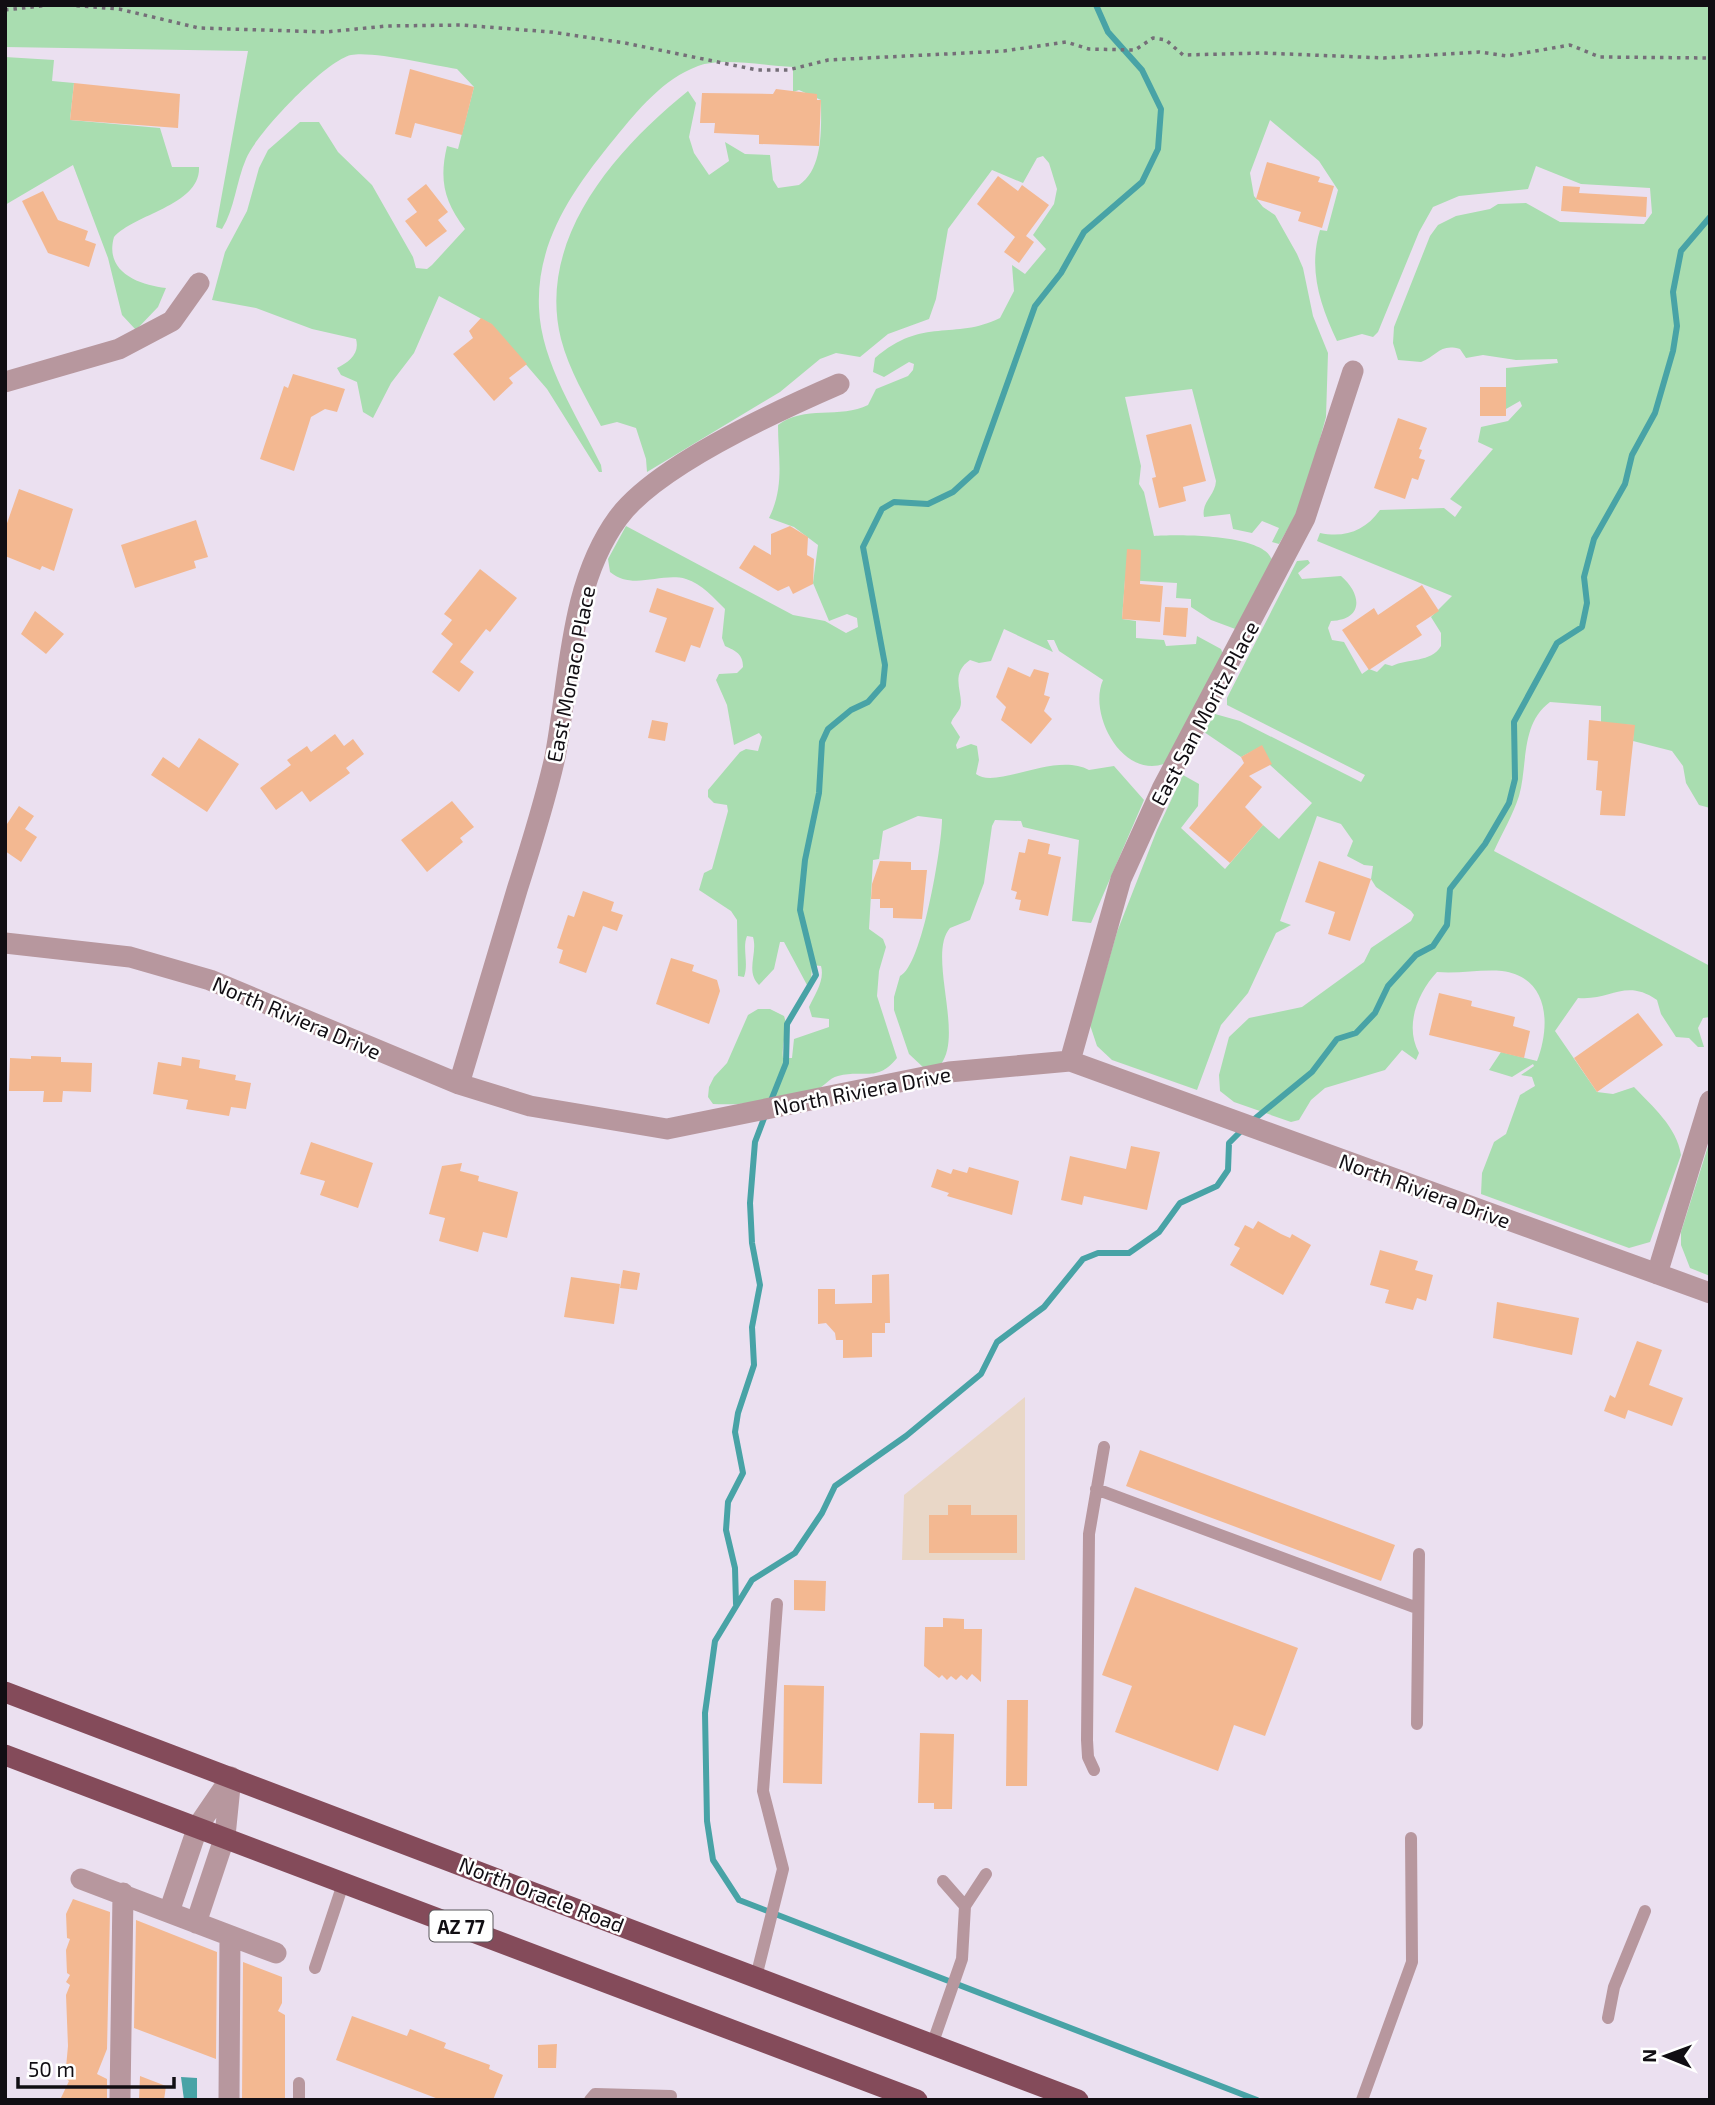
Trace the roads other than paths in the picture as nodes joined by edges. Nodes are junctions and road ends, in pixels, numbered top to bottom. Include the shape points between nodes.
1 (200, 283) dead end
2 (1353, 371) dead end
3 (5, 382) edge
4 (839, 384) dead end
5 (5, 943) edge
6 (1070, 1060) junction
7 (459, 1084) junction
8 (1710, 1101) edge
9 (1657, 1274) junction
10 (1710, 1293) edge
11 (1104, 1447) dead end
12 (1096, 1489) junction
13 (1419, 1554) dead end
14 (777, 1604) dead end
15 (1418, 1608) junction
16 (5, 1692) edge
17 (1417, 1724) dead end
18 (5, 1755) edge
19 (1094, 1770) dead end
20 (231, 1777) junction
21 (198, 1826) junction
22 (225, 1836) junction
23 (1411, 1838) dead end
24 (986, 1874) dead end
25 (81, 1879) dead end
26 (344, 1881) junction
27 (943, 1881) dead end
28 (123, 1894) junction
29 (965, 1906) junction
30 (1645, 1911) dead end
31 (169, 1912) junction
32 (196, 1923) junction
33 (230, 1937) junction
34 (276, 1953) dead end
35 (315, 1968) dead end
36 (757, 1977) junction
37 (1608, 2018) dead end
38 (932, 2045) junction
39 (299, 2083) dead end
40 (671, 2096) dead end
41 (902, 2097) edge
42 (120, 2100) edge
43 (229, 2100) edge
44 (299, 2100) edge
45 (590, 2100) edge
46 (1078, 2100) edge
47 (1362, 2100) edge

1 - 3 street via 172,320 119,349
2 - 6 street, East San Moritz Place via 1306,518 1162,789 1121,879
4 - 7 street, East Monaco Place via 782,408 671,471 620,516 603,542 572,649 555,758 539,819
5 - 7 street, North Riviera Drive via 130,957 210,980
6 - 7 street, North Riviera Drive via 949,1072 667,1129 530,1106
6 - 9 street, North Riviera Drive
8 - 9 street
9 - 10 street, North Riviera Drive
11 - 12 lane
12 - 15 lane
12 - 19 lane via 1089,1534 1086,1693 1088,1757
13 - 15 lane
14 - 36 lane via 763,1791 783,1869
15 - 17 lane
16 - 20 highway, North Oracle Road
18 - 21 highway, AZ 77
20 - 21 street
20 - 22 street
20 - 36 highway, North Oracle Road
21 - 22 highway, AZ 77
21 - 31 street
22 - 26 highway, AZ 77
22 - 32 street
23 - 47 lane via 1412,1962
24 - 29 lane
25 - 28 street
26 - 35 lane
26 - 41 highway, AZ 77
27 - 29 lane
28 - 31 street
28 - 42 street
29 - 38 lane via 962,1959
30 - 37 lane via 1614,1987
31 - 32 street
32 - 33 street
33 - 34 street
33 - 43 street
36 - 38 highway, North Oracle Road
38 - 46 highway, North Oracle Road
39 - 44 lane
40 - 45 lane via 606,2093

